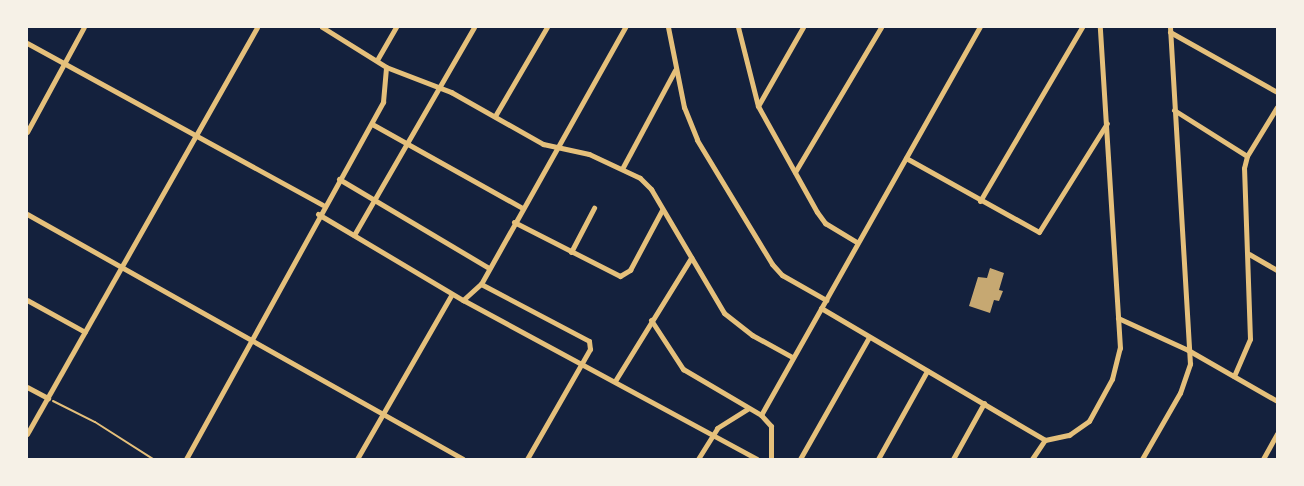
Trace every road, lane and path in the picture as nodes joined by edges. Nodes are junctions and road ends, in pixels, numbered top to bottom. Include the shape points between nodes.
1 (84, 27) edge
2 (257, 27) edge
3 (322, 27) edge
4 (396, 27) edge
5 (474, 27) edge
6 (547, 27) edge
7 (625, 27) edge
8 (668, 27) edge
9 (738, 27) edge
10 (803, 27) edge
11 (881, 27) edge
12 (980, 27) edge
13 (1082, 27) edge
14 (1100, 27) edge
15 (1170, 29) edge
16 (27, 44) edge
17 (377, 60) junction
18 (63, 64) junction
19 (386, 67) junction
20 (675, 70) junction
21 (438, 88) junction
22 (1277, 92) edge
23 (758, 106) junction
24 (1277, 107) edge
25 (1174, 110) junction
26 (495, 116) junction
27 (1107, 123) junction
28 (372, 124) junction
29 (27, 132) edge
30 (195, 136) junction
31 (407, 142) junction
32 (557, 148) junction
33 (1246, 156) junction
34 (906, 158) junction
35 (623, 167) junction
36 (795, 172) junction
37 (339, 179) junction
38 (374, 198) junction
39 (980, 201) junction
40 (323, 205) junction
41 (522, 208) junction
42 (594, 208) dead end
43 (662, 210) junction
44 (318, 213) junction
45 (27, 214) edge
46 (514, 222) junction
47 (354, 235) junction
48 (857, 242) junction
49 (571, 252) junction
50 (1249, 254) junction
51 (691, 258) junction
52 (123, 266) junction
53 (489, 268) junction
54 (1277, 270) edge
55 (481, 284) junction
56 (452, 294) junction
57 (27, 300) edge
58 (463, 300) junction
59 (826, 300) junction
60 (821, 308) junction
61 (1118, 318) junction
62 (651, 320) junction
63 (85, 332) junction
64 (869, 337) junction
65 (251, 338) junction
66 (1188, 350) junction
67 (792, 357) junction
68 (581, 363) junction
69 (927, 371) junction
70 (1234, 376) junction
71 (615, 381) junction
72 (27, 387) edge
73 (48, 398) junction
74 (1277, 401) edge
75 (984, 403) junction
76 (748, 409) junction
77 (382, 414) junction
78 (761, 415) junction
79 (27, 434) edge
80 (712, 434) junction
81 (1277, 434) edge
82 (1045, 440) junction
83 (153, 459) edge
84 (186, 459) edge
85 (357, 459) edge
86 (463, 459) edge
87 (527, 459) edge
88 (698, 459) edge
89 (757, 459) edge
90 (771, 459) edge
91 (801, 459) edge
92 (878, 459) edge
93 (953, 459) edge
94 (1032, 459) edge
95 (1142, 459) edge
96 (1263, 459) edge

1 - 18 street
2 - 30 street
3 - 17 street
4 - 17 street
5 - 21 street
6 - 26 street
7 - 32 street
8 - 20 street
9 - 23 street
10 - 23 street
11 - 36 street
12 - 34 street
13 - 39 street
14 - 27 street
15 - 22 street
15 - 25 street
16 - 18 street
17 - 19 street
18 - 29 street
18 - 30 street
19 - 21 street
19 - 28 street via 383,102
20 - 35 street
20 - 59 street via 689,123 772,264 782,275
21 - 26 street
21 - 31 street
23 - 36 street
24 - 33 street
25 - 33 street
25 - 66 street
26 - 32 street
27 - 39 street via 1046,222 1035,232
27 - 61 street
28 - 31 street
28 - 37 street
30 - 40 street
30 - 52 street
31 - 38 street
31 - 41 street
32 - 35 street via 589,154
32 - 41 street
33 - 50 street via 1243,182
34 - 39 street
34 - 48 street
35 - 43 street via 651,189
36 - 48 street via 825,223
37 - 38 street
37 - 40 street
38 - 47 street
38 - 53 street
40 - 44 street
41 - 46 street
42 - 49 street
43 - 49 street via 630,270 620,276
43 - 51 street
44 - 47 street
44 - 65 street
45 - 52 street
46 - 49 street
46 - 53 street
47 - 56 street
48 - 59 street
50 - 54 street
50 - 70 street via 1250,339
51 - 62 street
51 - 67 street via 724,313 752,335
52 - 63 street
52 - 65 street
53 - 55 street
55 - 58 street
55 - 68 street via 589,341 590,349
56 - 58 street
56 - 77 street
57 - 63 street
58 - 68 street
59 - 60 street
60 - 64 street
60 - 67 street
61 - 66 street
61 - 82 street via 1120,348 1112,379 1089,421 1069,435
62 - 71 street
62 - 76 street via 683,369
63 - 73 street
64 - 69 street
64 - 91 street
65 - 77 street
65 - 84 street
66 - 70 street
66 - 95 street via 1187,377
67 - 78 street
68 - 71 street
68 - 87 street
69 - 75 street
69 - 92 street
70 - 74 street
71 - 80 street
72 - 73 street
73 - 79 street
73 - 83 path
75 - 82 street
75 - 93 street
76 - 78 street
76 - 80 street via 722,423
77 - 85 street
77 - 86 street
78 - 90 street via 771,426
80 - 88 street
80 - 89 street
81 - 96 street
82 - 94 street

